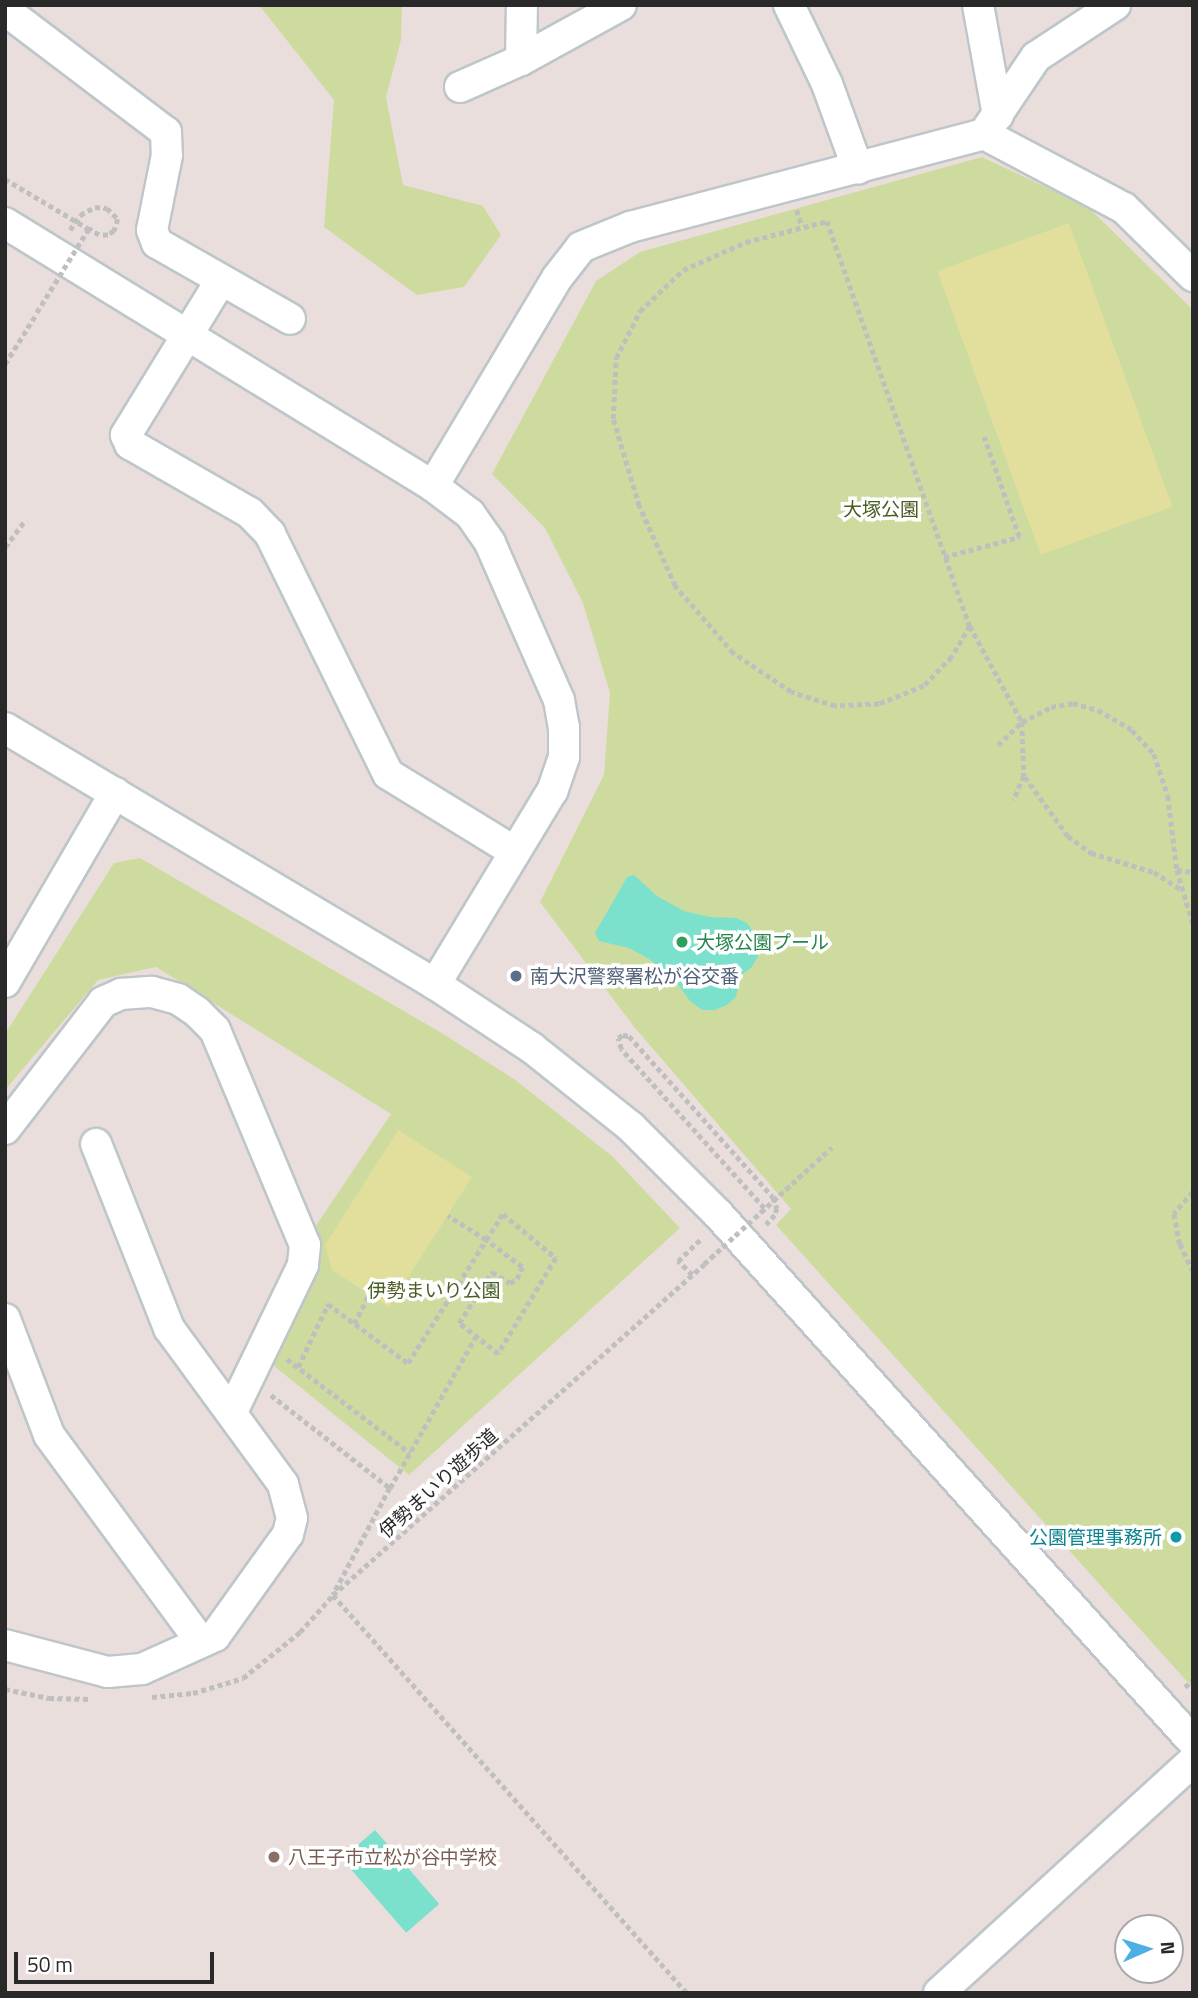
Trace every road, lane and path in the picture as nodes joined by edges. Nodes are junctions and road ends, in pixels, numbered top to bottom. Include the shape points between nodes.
1 (522, 5) edge
2 (621, 5) edge
3 (789, 5) edge
4 (978, 5) edge
5 (1115, 5) edge
6 (5, 10) edge
7 (521, 60) junction
8 (460, 87) dead end
9 (991, 124) junction
10 (858, 169) junction
11 (5, 178) edge
12 (5, 223) edge
13 (89, 229) junction
14 (68, 234) dead end
15 (1193, 276) edge
16 (221, 280) junction
17 (290, 319) dead end
18 (188, 334) junction
19 (5, 364) edge
20 (984, 437) dead end
21 (433, 486) junction
22 (25, 520) dead end
23 (5, 547) edge
24 (944, 557) junction
25 (970, 626) junction
26 (1022, 722) junction
27 (5, 728) edge
28 (998, 745) dead end
29 (1024, 776) junction
30 (114, 793) junction
31 (1014, 800) dead end
32 (515, 852) junction
33 (1177, 870) junction
34 (1193, 872) edge
35 (1182, 890) junction
36 (1193, 924) edge
37 (5, 982) edge
38 (435, 984) junction
39 (5, 1129) edge
40 (96, 1144) dead end
41 (832, 1147) dead end
42 (1193, 1192) edge
43 (764, 1208) junction
44 (448, 1216) dead end
45 (766, 1225) dead end
46 (702, 1238) dead end
47 (486, 1240) junction
48 (1193, 1271) edge
49 (692, 1275) junction
50 (369, 1295) dead end
51 (5, 1319) edge
52 (354, 1324) junction
53 (475, 1338) junction
54 (278, 1352) dead end
55 (298, 1367) junction
56 (248, 1377) junction
57 (232, 1412) junction
58 (410, 1452) junction
59 (390, 1488) junction
60 (333, 1595) junction
61 (201, 1642) junction
62 (5, 1645) edge
63 (1193, 1680) edge
64 (1185, 1687) dead end
65 (5, 1689) edge
66 (144, 1697) dead end
67 (96, 1699) dead end
68 (1193, 1742) edge
69 (1193, 1761) edge
70 (687, 1993) edge
71 (939, 1993) edge

1 - 7 street
2 - 7 street
3 - 10 street via 827,84
4 - 9 street
5 - 9 street via 1035,57
6 - 16 street via 166,132 167,155 152,230 157,243
7 - 8 street
9 - 10 street
9 - 15 street via 1124,208
10 - 21 street via 630,227 581,247 557,278
11 - 13 path, bridge
12 - 18 street
13 - 14 path via 108,235 118,219 107,208 95,207 80,215
13 - 19 path, bridge
16 - 17 street
16 - 18 street
18 - 21 street
18 - 32 street via 126,435 130,444 250,513 270,534 388,774
20 - 24 path via 1019,537
21 - 32 street via 470,514 490,543 559,700 564,757 552,791
22 - 23 path
24 - 25 path
24 - 25 path via 827,221 746,242 683,270 640,312 616,358 613,419 639,506 675,586 733,653 791,692 835,706 879,704 924,686 952,657
25 - 26 path
26 - 28 path
26 - 29 path
26 - 33 path via 1051,706 1073,703 1098,710 1132,730 1154,754 1168,796
27 - 30 street
29 - 31 path
29 - 35 path via 1068,836 1091,853 1154,872
30 - 37 street
30 - 38 street
32 - 38 street
33 - 34 path
33 - 35 path
35 - 36 path
38 - 68 street via 582,1086 672,1165
39 - 56 street via 103,1002 121,994 152,992 178,999 215,1030 305,1245 303,1265
40 - 57 street via 169,1328
41 - 43 path, 伊勢まいり遊歩道, bridge
42 - 48 path via 1174,1214 1180,1244
43 - 45 path via 621,1049 618,1038 629,1036 773,1197 777,1208
43 - 49 path, 伊勢まいり遊歩道, bridge
44 - 47 path
46 - 49 path via 678,1261
47 - 52 path via 408,1363
47 - 53 path via 522,1267 510,1283 492,1272 459,1323
47 - 53 path via 503,1214 556,1258 498,1354
49 - 60 path, 伊勢まいり遊歩道
50 - 52 path
51 - 61 street via 49,1435
52 - 55 path via 328,1304
53 - 58 path
54 - 55 path
55 - 58 path
56 - 57 street
56 - 59 path
57 - 61 street via 283,1485 292,1518 288,1534 215,1636
58 - 59 path
59 - 60 path
60 - 66 path, 伊勢まいり遊歩道 via 300,1632 243,1678 193,1693
60 - 70 path
61 - 62 street via 128,1672 108,1672
63 - 64 path
65 - 67 path via 49,1698
69 - 71 street

